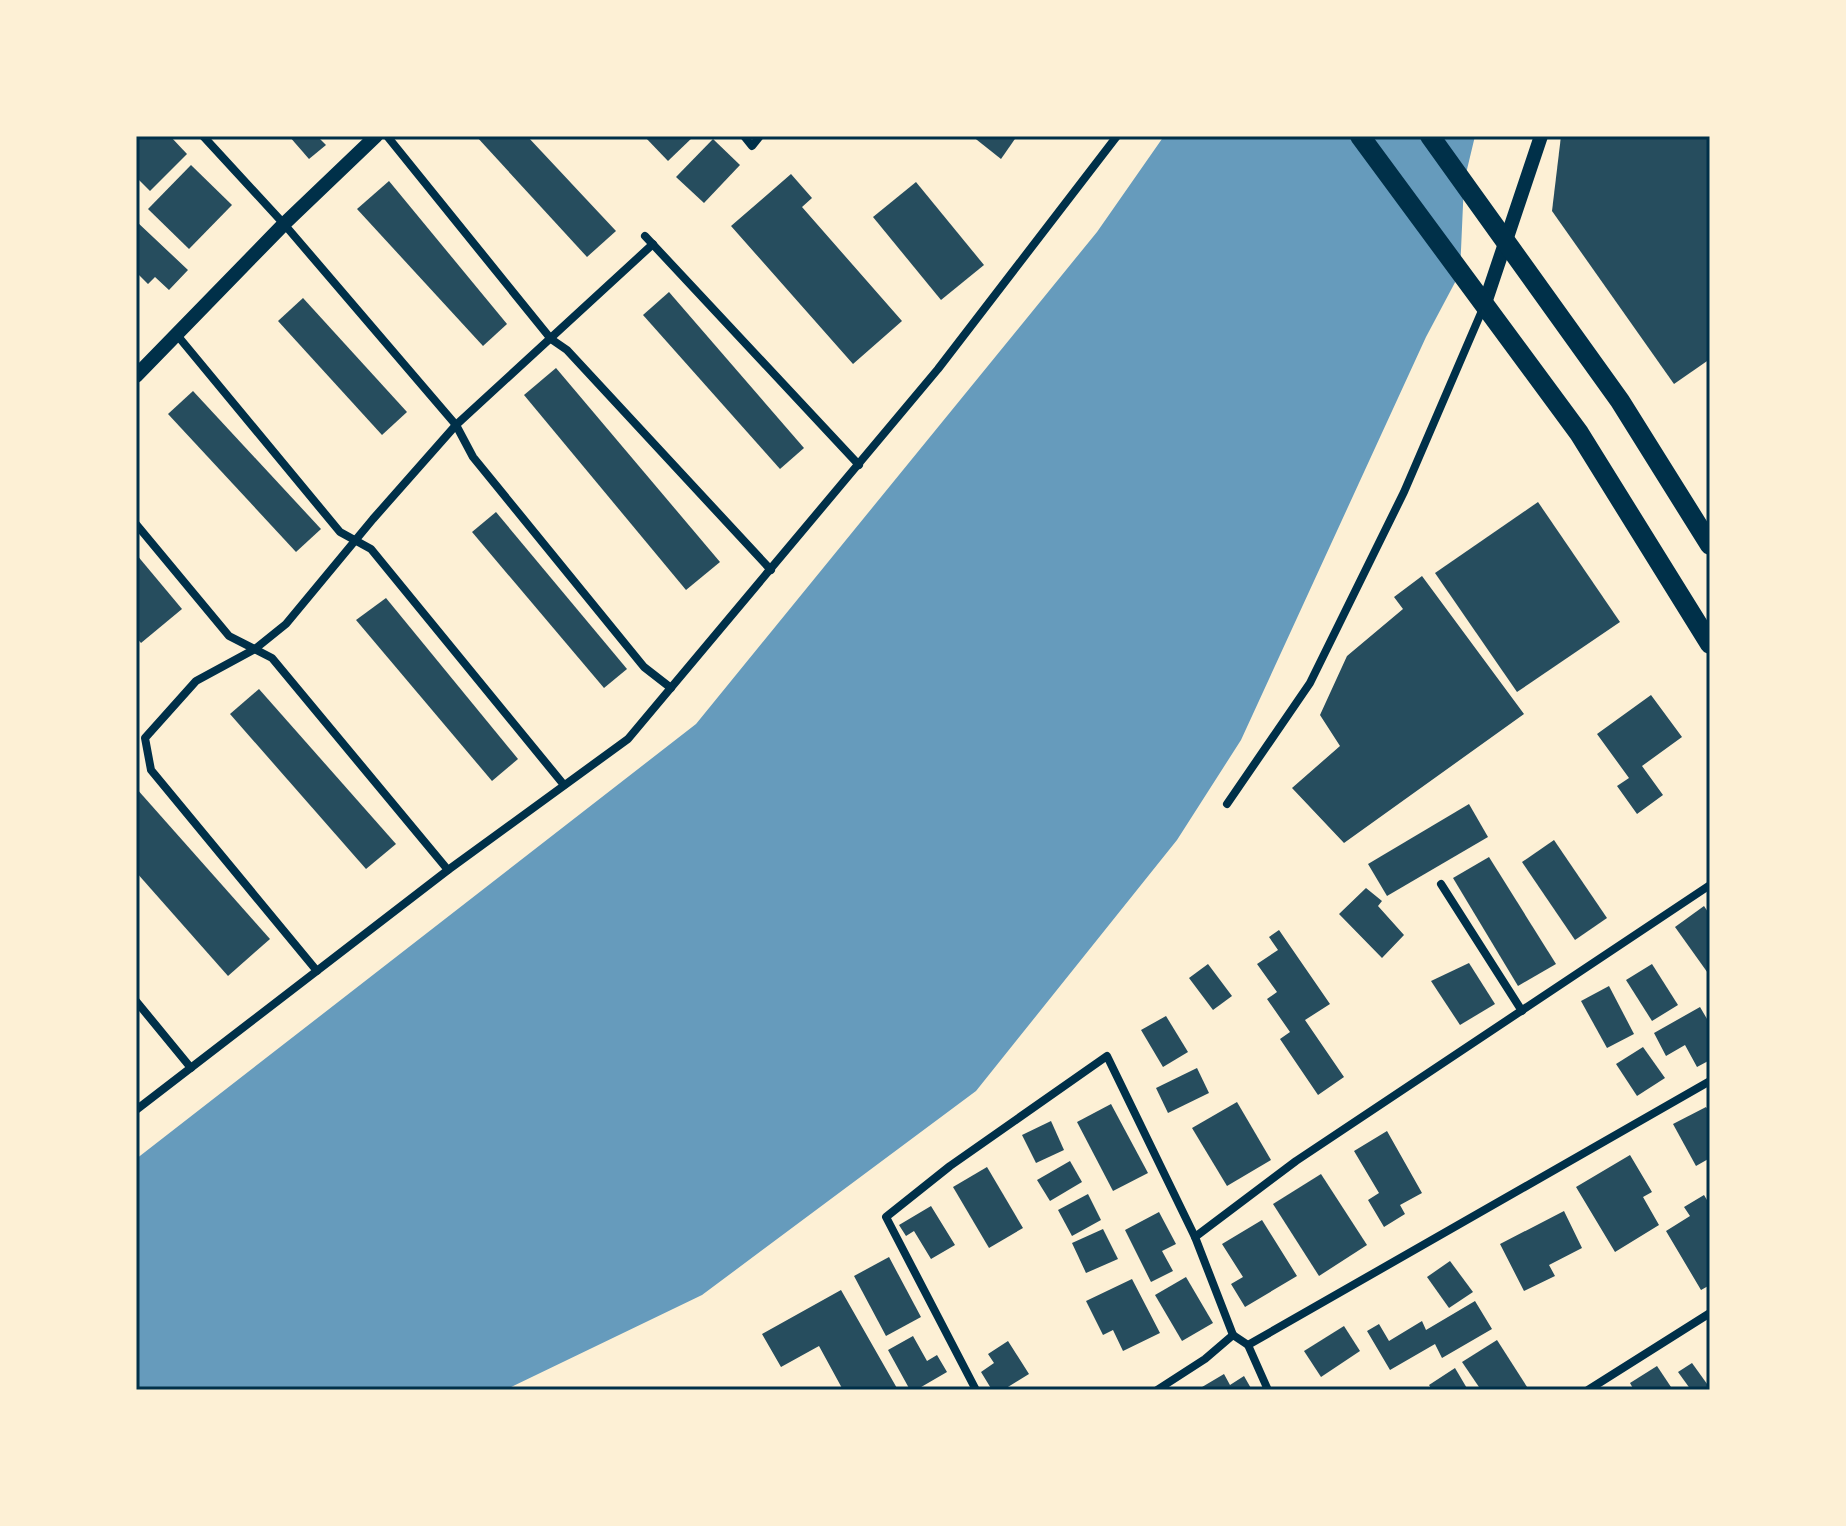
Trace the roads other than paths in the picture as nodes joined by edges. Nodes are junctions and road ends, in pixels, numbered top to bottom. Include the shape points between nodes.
1 (203, 136) edge
2 (376, 136) edge
3 (387, 136) edge
4 (744, 136) edge
5 (760, 136) edge
6 (1117, 136) edge
7 (1360, 136) edge
8 (1430, 136) edge
9 (1541, 136) edge
10 (284, 224) junction
11 (645, 236) dead end
12 (1505, 242) junction
13 (653, 244) junction
14 (1484, 306) junction
15 (177, 335) junction
16 (551, 339) junction
17 (136, 376) edge
18 (456, 425) junction
19 (859, 465) junction
20 (136, 524) edge
21 (355, 540) junction
22 (1710, 545) edge
23 (771, 570) junction
24 (1710, 644) edge
25 (255, 649) junction
26 (671, 688) junction
27 (140, 736) edge
28 (564, 785) junction
29 (1227, 804) dead end
30 (448, 870) junction
31 (1441, 884) dead end
32 (1710, 885) edge
33 (317, 971) junction
34 (136, 1001) edge
35 (1522, 1011) junction
36 (191, 1068) junction
37 (1710, 1081) edge
38 (136, 1110) edge
39 (1195, 1237) junction
40 (1710, 1313) edge
41 (1233, 1335) junction
42 (1248, 1345) junction
43 (976, 1390) edge
44 (1157, 1390) edge
45 (1268, 1390) edge
46 (1588, 1390) edge

1 - 10 street
2 - 10 street
3 - 16 street
4 - 5 street via 752,146
6 - 19 street
7 - 14 main road
8 - 12 main road
9 - 12 street
10 - 15 street
10 - 18 street
11 - 13 street
12 - 14 street
12 - 22 main road via 1620,401
13 - 16 street
13 - 19 street
14 - 24 main road via 1579,433
14 - 29 street via 1404,492 1310,683
15 - 17 street
15 - 21 street via 340,532
16 - 18 street
16 - 23 street
18 - 21 street
18 - 26 street via 473,457 644,667
19 - 23 street
20 - 25 street via 229,636
21 - 25 street via 286,624
21 - 28 street via 371,549
23 - 26 street
25 - 27 street via 196,681
25 - 30 street via 272,658
26 - 28 street via 628,739
27 - 33 street via 151,770
28 - 30 street
30 - 33 street
31 - 35 street
32 - 35 street
33 - 36 street
34 - 36 street
35 - 39 street via 1296,1161
36 - 38 street
37 - 42 street
39 - 41 street
39 - 43 street via 1107,1056 886,1217
40 - 46 street
41 - 42 street
41 - 44 street
42 - 45 street

